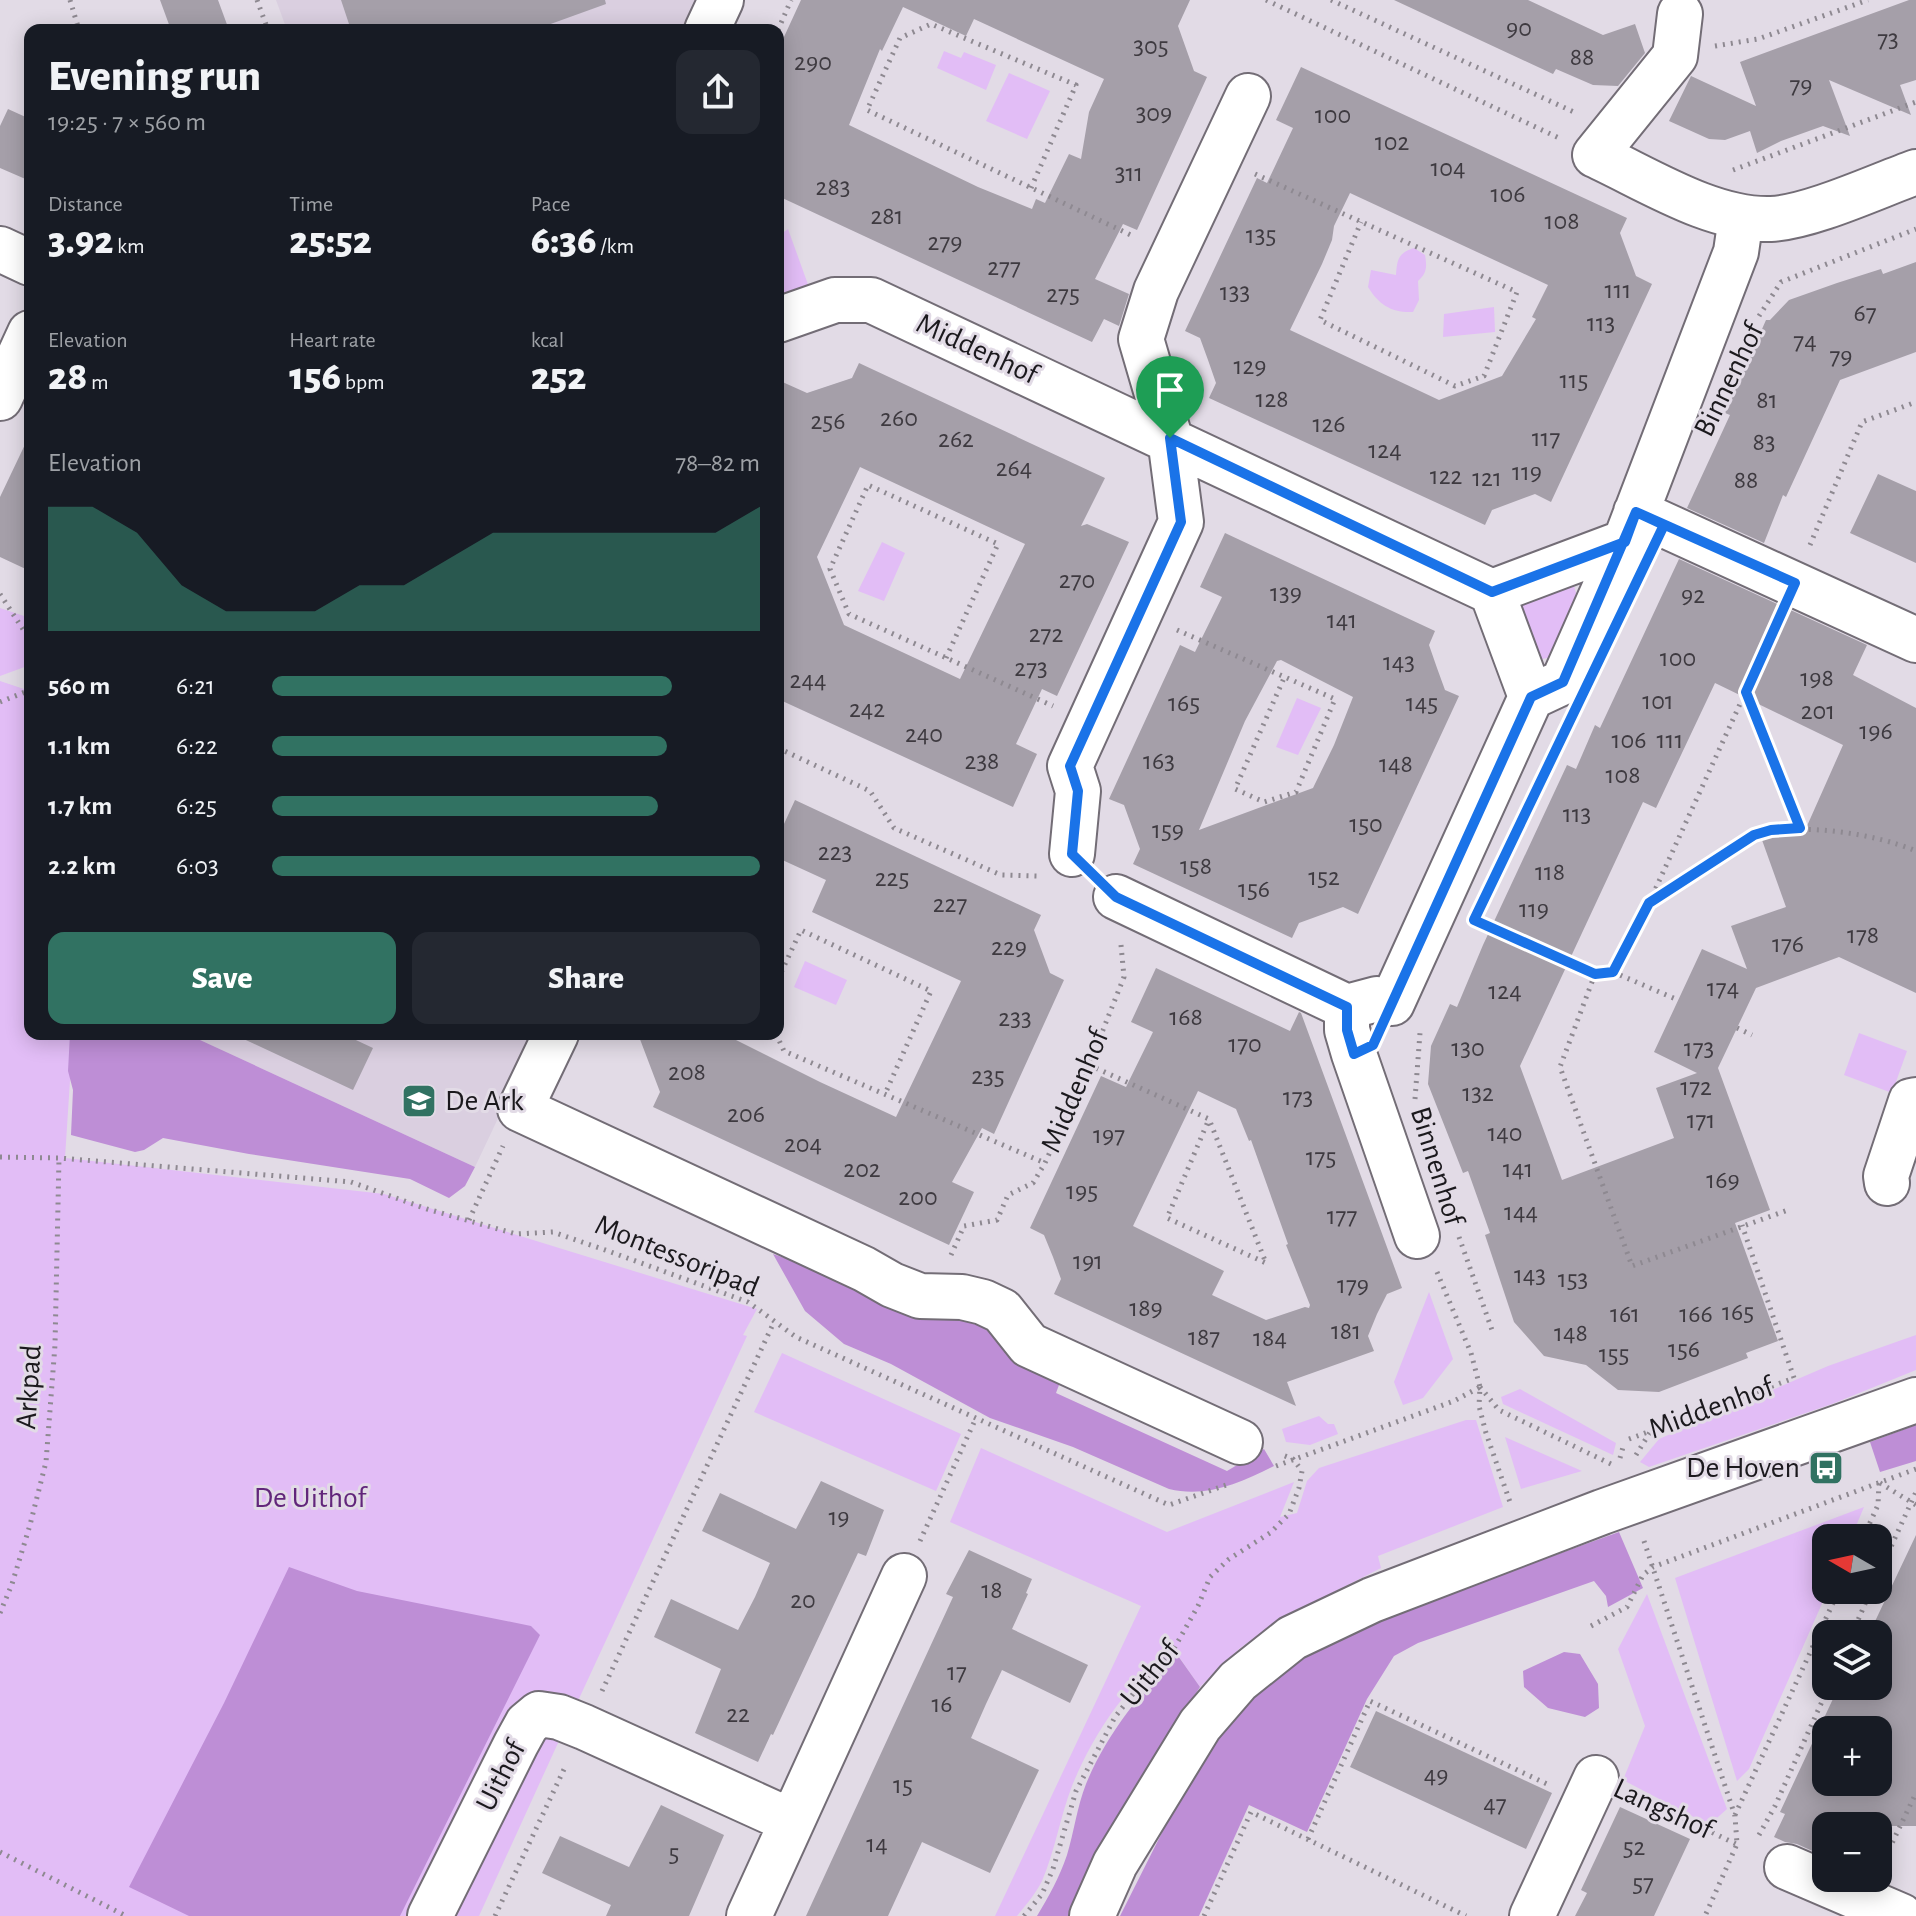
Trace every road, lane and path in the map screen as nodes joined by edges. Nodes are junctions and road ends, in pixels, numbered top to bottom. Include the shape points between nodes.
1 (70, 0) edge
2 (257, 0) edge
3 (721, 0) edge
4 (791, 0) edge
5 (1266, 0) edge
6 (1868, 0) edge
7 (77, 24) edge
8 (266, 24) edge
9 (710, 24) edge
10 (781, 24) edge
11 (1691, 31) joint
12 (1248, 96) dead end
13 (1595, 155) junction
14 (1218, 157) junction
15 (1916, 172) edge
16 (1031, 188) junction
17 (1741, 217) junction
18 (1361, 222) junction
19 (1916, 229) edge
20 (0, 249) edge
21 (1172, 255) junction
22 (24, 260) edge
23 (784, 318) edge
24 (1756, 321) dead end
25 (24, 346) edge
26 (0, 398) edge
27 (1916, 402) edge
28 (1170, 438) junction
29 (1630, 527) junction
30 (1795, 583) junction
31 (1492, 592) junction
32 (0, 594) edge
33 (1140, 614) junction
34 (24, 631) edge
35 (1916, 640) edge
36 (946, 658) junction
37 (1284, 678) junction
38 (24, 692) edge
39 (1746, 692) junction
40 (1531, 697) junction
41 (0, 702) edge
42 (1091, 723) junction
43 (784, 751) edge
44 (1800, 828) junction
45 (1916, 851) edge
46 (1072, 854) joint
47 (1116, 897) joint
48 (1649, 903) junction
49 (1481, 906) dead end
50 (1474, 920) junction
51 (1468, 933) dead end
52 (784, 966) edge
53 (1613, 972) junction
54 (1595, 974) junction
55 (1678, 1000) dead end
56 (1347, 1007) junction
57 (1406, 1016) junction
58 (1737, 1028) dead end
59 (1752, 1035) dead end
60 (553, 1040) edge
61 (779, 1040) edge
62 (1354, 1054) junction
63 (1089, 1065) junction
64 (885, 1094) junction
65 (1916, 1100) edge
66 (520, 1109) junction
67 (1414, 1109) dead end
68 (1209, 1119) junction
69 (0, 1157) edge
70 (59, 1158) junction
71 (1045, 1163) junction
72 (1887, 1183) dead end
73 (1788, 1210) dead end
74 (469, 1220) junction
75 (1742, 1225) junction
76 (1436, 1231) junction
77 (934, 1296) junction
78 (1492, 1330) dead end
79 (1480, 1387) junction
80 (1916, 1400) edge
81 (976, 1418) dead end
82 (1629, 1439) dead end
83 (1240, 1442) dead end
84 (1623, 1447) dead end
85 (1620, 1458) dead end
86 (1293, 1459) dead end
87 (1916, 1469) edge
88 (1879, 1483) junction
89 (1916, 1492) edge
90 (1631, 1502) junction
91 (1913, 1503) edge
92 (1515, 1513) dead end
93 (1869, 1524) edge
94 (1892, 1546) edge
95 (1653, 1567) junction
96 (904, 1576) joint
97 (1833, 1604) edge
98 (0, 1613) edge
99 (1591, 1626) dead end
100 (1823, 1700) edge
101 (584, 1727) junction
102 (1590, 1790) junction
103 (1916, 1793) edge
104 (1735, 1816) junction
105 (791, 1821) junction
106 (1308, 1839) junction
107 (1737, 1844) junction
108 (1892, 1844) edge
109 (0, 1852) edge
110 (1772, 1853) joint
111 (126, 1916) edge
112 (430, 1916) edge
113 (495, 1916) edge
114 (749, 1916) edge
115 (1024, 1916) edge
116 (1092, 1916) edge
117 (1204, 1916) edge
118 (1466, 1916) edge
119 (1532, 1916) edge
120 (1705, 1916) edge
121 (1901, 1916) edge

1 - 7 path
2 - 8 path
3 - 9 street
4 - 10 path
5 - 13 path
6 - 11 path via 1758,39
11 - 13 street
12 - 14 street
13 - 17 street via 1706,207
14 - 18 path
14 - 21 street
15 - 17 street via 1807,211 1773,219
16 - 16 path via 867,110 900,38 931,24 1076,85
16 - 21 path
17 - 29 street via 1736,252
18 - 18 path via 1517,292 1484,376 1455,386 1320,320
19 - 24 path, Binnenhof via 1781,282
20 - 22 street
21 - 28 street via 1141,339
23 - 28 street, Middenhof via 835,300 871,300
25 - 26 street
27 - 30 path via 1862,422
28 - 31 street, Middenhof
28 - 33 street via 1181,522
29 - 30 street
29 - 31 street
29 - 40 street via 1563,682
30 - 35 street
30 - 39 path
31 - 40 street
32 - 34 path
33 - 37 path
33 - 42 street
36 - 36 path via 849,614 830,569 868,485 998,544
36 - 42 path
37 - 37 path via 1335,699 1296,792 1264,802 1235,789
38 - 41 path
39 - 44 path
39 - 48 path
40 - 57 street
42 - 46 street via 1070,766 1078,791
43 - 46 path via 870,791 894,828 1001,875 1039,876
44 - 45 path via 1893,842
44 - 48 path via 1754,835
47 - 56 street
47 - 63 path, Middenhof via 1124,977
48 - 53 path
49 - 50 path
50 - 51 path
50 - 54 path
52 - 64 path via 801,930 931,991
53 - 54 path
53 - 55 path
54 - 75 path via 1560,1067 1632,1266
56 - 57 street via 1377,999
56 - 62 street
57 - 62 street
57 - 67 path, Binnenhof
58 - 59 path
60 - 66 street
61 - 64 path via 784,1051
62 - 76 street
63 - 68 path
63 - 71 path, Middenhof
64 - 71 path
65 - 72 street via 1911,1101
66 - 74 path
66 - 77 street via 892,1285
68 - 68 path via 1167,1218 1266,1263 1237,1191
69 - 70 path, Montessoripad
70 - 74 path, Montessoripad via 351,1182
70 - 98 path, Arkpad via 46,1462
71 - 77 path, Middenhof via 1033,1183 1008,1195 997,1220 964,1226
73 - 75 path
74 - 101 path, Montessoripad via 516,1234 553,1232 748,1302 774,1322
75 - 82 path, Middenhof via 1794,1378
76 - 78 path, Binnenhof
76 - 79 path via 1428,1248
77 - 83 street via 962,1297 1002,1311 1029,1345
79 - 90 path, Langshof via 1499,1410 1616,1466
79 - 92 path via 1479,1406
80 - 90 street
81 - 96 path
84 - 85 path
86 - 115 path, Uithof via 1302,1471 1289,1514 1210,1577 1172,1652 1115,1717 1076,1791 1042,1894
87 - 88 path
88 - 91 path
88 - 93 path via 1878,1505
88 - 95 path
89 - 91 path
90 - 95 path, Langshof
90 - 116 street via 1372,1600 1292,1638 1238,1681 1200,1725 1115,1864
91 - 94 path
95 - 99 path via 1643,1575 1627,1607
95 - 104 path, Langshof
96 - 105 street
97 - 104 path, Langshof
100 - 110 path, Langshof via 1775,1806
101 - 105 street, Uithof
101 - 112 street, Uithof via 539,1714 527,1724
101 - 113 path, Montessoripad
102 - 106 path via 1370,1701
102 - 107 path, Langshof
102 - 119 street, Langshof
103 - 108 path
104 - 107 path, Langshof
105 - 114 street
106 - 117 path via 1251,1812
106 - 118 path
107 - 120 path, Langshof
109 - 111 path
110 - 121 street

